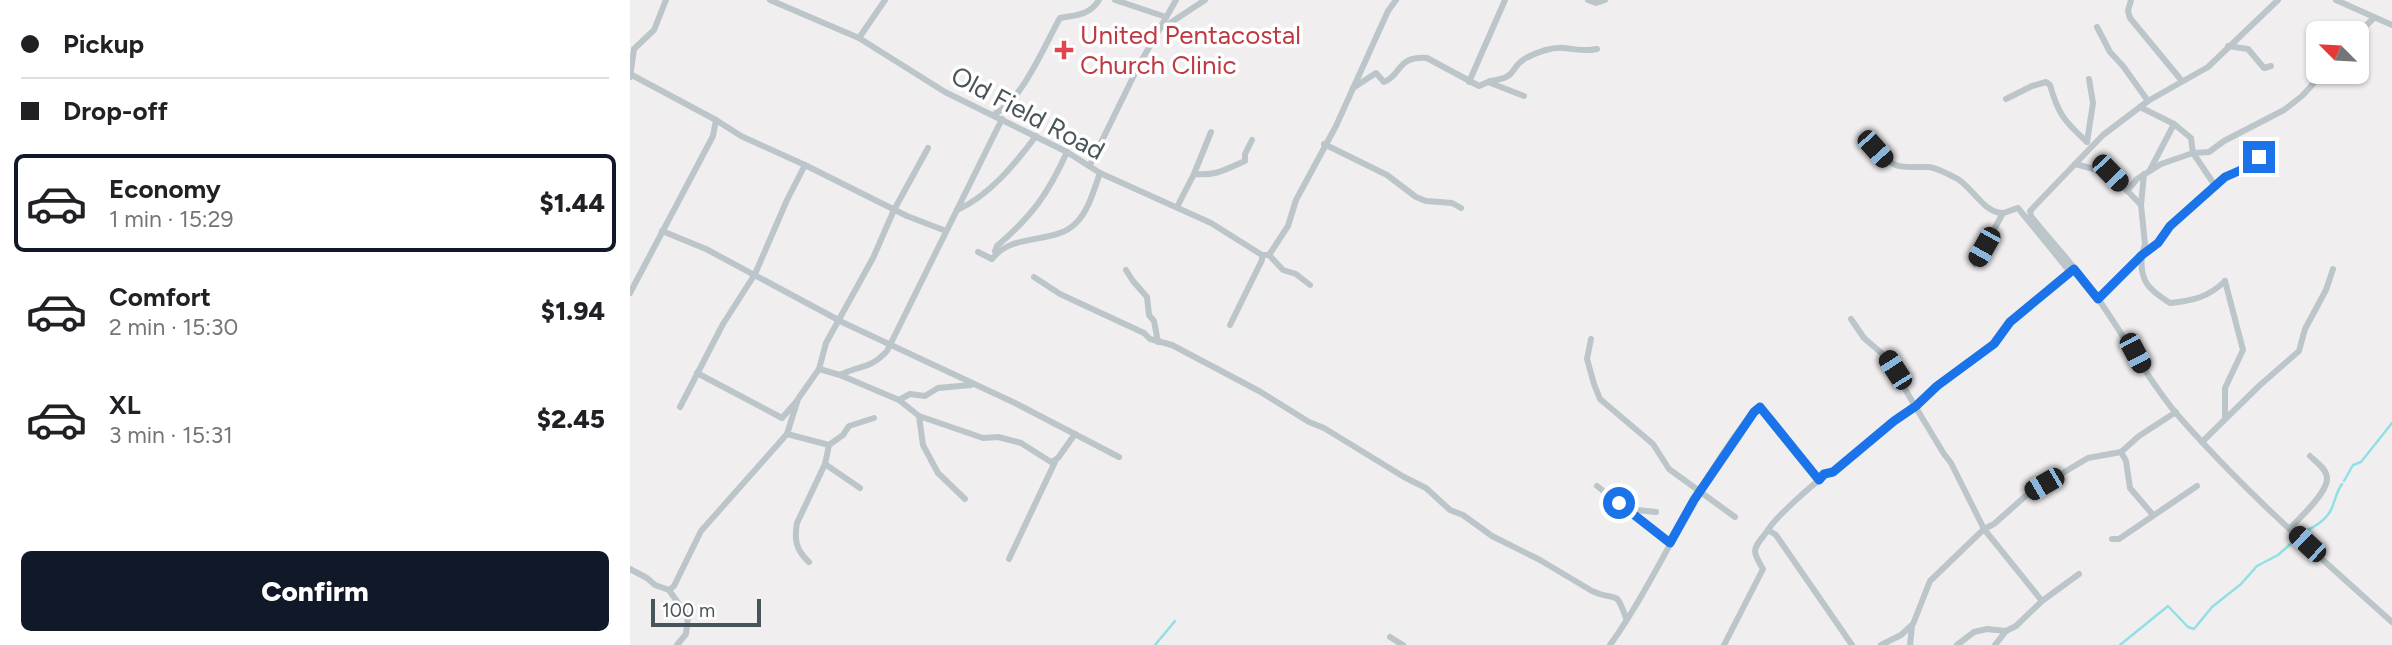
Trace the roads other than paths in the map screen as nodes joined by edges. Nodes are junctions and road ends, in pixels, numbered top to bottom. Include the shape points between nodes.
1 (666, 0) edge
2 (770, 0) edge
3 (885, 0) edge
4 (1099, 0) edge
5 (1115, 0) edge
6 (1176, 0) edge
7 (1205, 0) edge
8 (1396, 0) edge
9 (1506, 0) edge
10 (1588, 0) edge
11 (1605, 0) edge
12 (2131, 0) edge
13 (2278, 0) edge
14 (2336, 0) edge
15 (1166, 17) junction
16 (2374, 18) junction
17 (2370, 22) edge
18 (2392, 26) edge
19 (2097, 27) dead end
20 (1160, 31) junction
21 (859, 38) junction
22 (2228, 46) junction
23 (1597, 49) dead end
24 (2271, 66) dead end
25 (630, 75) edge
26 (2089, 79) dead end
27 (1469, 82) junction
28 (1488, 82) junction
29 (2182, 82) junction
30 (2313, 84) edge
31 (1353, 88) junction
32 (1524, 96) dead end
33 (2006, 99) dead end
34 (2148, 101) junction
35 (2140, 107) junction
36 (993, 115) junction
37 (1002, 119) junction
38 (716, 120) junction
39 (2174, 124) junction
40 (1211, 132) dead end
41 (1036, 136) junction
42 (1252, 140) dead end
43 (1324, 144) junction
44 (2088, 144) junction
45 (928, 148) dead end
46 (1875, 149) dead end
47 (1067, 152) junction
48 (2193, 153) junction
49 (2259, 157) dead end
50 (2075, 164) junction
51 (805, 165) junction
52 (1090, 165) junction
53 (2147, 172) junction
54 (1100, 173) junction
55 (1194, 174) junction
56 (2216, 187) junction
57 (2127, 191) junction
58 (2141, 205) junction
59 (1177, 207) junction
60 (1461, 208) dead end
61 (894, 210) junction
62 (957, 210) junction
63 (2003, 213) junction
64 (662, 231) junction
65 (946, 231) junction
66 (978, 253) dead end
67 (1266, 255) junction
68 (2142, 255) junction
69 (992, 259) junction
70 (1975, 264) dead end
71 (2333, 269) dead end
72 (1126, 270) dead end
73 (2072, 271) junction
74 (755, 274) junction
75 (1034, 277) dead end
76 (1310, 285) dead end
77 (630, 293) edge
78 (2098, 299) junction
79 (1851, 319) dead end
80 (839, 320) junction
81 (1230, 325) dead end
82 (1591, 339) dead end
83 (1158, 342) junction
84 (891, 344) junction
85 (819, 369) junction
86 (697, 373) junction
87 (840, 375) junction
88 (972, 385) junction
89 (798, 399) junction
90 (899, 400) junction
91 (1916, 406) junction
92 (680, 407) dead end
93 (2175, 412) junction
94 (919, 416) junction
95 (874, 418) dead end
96 (2225, 418) junction
97 (1075, 433) junction
98 (787, 434) junction
99 (2202, 442) junction
100 (829, 445) junction
101 (2121, 452) junction
102 (2310, 456) dead end
103 (1119, 457) dead end
104 (1055, 462) junction
105 (825, 464) junction
106 (1819, 480) junction
107 (2197, 485) dead end
108 (1597, 486) dead end
109 (860, 488) dead end
110 (1700, 493) junction
111 (965, 499) dead end
112 (1625, 508) junction
113 (1656, 512) dead end
114 (2153, 515) junction
115 (1735, 517) dead end
116 (2290, 528) junction
117 (1984, 529) junction
118 (1768, 530) junction
119 (2112, 539) dead end
120 (1670, 543) junction
121 (1009, 559) dead end
122 (809, 562) dead end
123 (630, 569) edge
124 (2079, 574) dead end
125 (669, 590) junction
126 (2042, 601) junction
127 (1626, 618) junction
128 (2392, 622) edge
129 (1913, 624) junction
130 (2006, 631) junction
131 (1390, 637) dead end
132 (677, 645) edge
133 (1403, 645) edge
134 (1610, 645) edge
135 (1724, 645) edge
136 (1852, 645) edge
137 (1881, 645) edge
138 (1912, 645) edge
139 (1957, 645) edge
140 (1996, 645) edge

1 - 25 street via 654,30 634,49
2 - 21 street, Old Field Road
3 - 21 street
4 - 36 street via 1093,9 1060,18 1011,100
5 - 15 street
6 - 15 street
7 - 20 street
8 - 31 street
9 - 27 street
10 - 11 street
12 - 29 street via 2130,18
13 - 22 street
14 - 16 street
15 - 20 street
16 - 17 street
16 - 18 street
19 - 34 street
20 - 52 street
21 - 36 street, Old Field Road via 927,82
22 - 24 street via 2248,49 2264,68
22 - 29 street
23 - 28 street via 1539,52 1526,58 1511,76
25 - 38 street
26 - 44 street via 2094,103
27 - 28 street via 1479,86
27 - 31 street via 1419,58 1405,62 1389,80 1384,82 1376,72
28 - 32 street
29 - 34 street
30 - 48 street via 2284,110 2209,152
31 - 43 street
33 - 44 street via 2046,82 2066,123
34 - 35 street
35 - 39 street
35 - 44 street
36 - 37 street, Old Field Road
37 - 41 street, Old Field Road
37 - 62 street
38 - 51 street
38 - 64 street via 713,136
39 - 48 street via 2191,138
39 - 53 street
40 - 55 street
41 - 47 street, Old Field Road
41 - 62 street via 987,190
42 - 55 street via 1245,161 1223,173
43 - 60 street via 1387,175 1416,197
43 - 67 street via 1288,226
44 - 50 street
45 - 61 street
46 - 63 street via 1895,166 1935,168 1962,180 1989,208
47 - 52 street, Old Field Road
47 - 69 street via 1042,200 997,246
48 - 53 street
48 - 56 street
49 - 56 street
50 - 57 street via 2105,170
50 - 73 street via 2030,211
51 - 61 street
51 - 74 street
52 - 54 street, Old Field Road
53 - 57 street
53 - 58 street
54 - 59 street, Old Field Road
54 - 69 street via 1076,224 1000,248
55 - 59 street
56 - 68 street
57 - 58 street
58 - 68 street
59 - 67 street, Old Field Road
61 - 65 street
61 - 80 street
62 - 65 street
63 - 70 street
63 - 73 street via 2018,208
64 - 74 street
64 - 77 street
65 - 84 street
66 - 69 street
67 - 76 street, Old Field Road
67 - 81 street
68 - 78 street
68 - 96 street via 2147,287 2170,303 2202,298 2225,281 2243,350 2225,388
71 - 96 street via 2299,351
72 - 83 street via 1147,297
73 - 78 street
73 - 91 street via 2010,322 1994,344
74 - 80 street
74 - 86 street
75 - 83 street
78 - 93 street
79 - 91 street via 1886,357
80 - 84 street
80 - 85 street
82 - 110 street via 1587,359 1600,398 1653,444 1664,464
83 - 127 street via 1172,345 1324,428 1426,488 1450,510 1492,536 1592,591 1616,597
84 - 87 street via 876,363
84 - 88 street
85 - 87 street
85 - 89 street
86 - 89 street via 782,418
86 - 92 street
87 - 90 street
88 - 90 street via 938,388 925,396 910,394
88 - 97 street
89 - 98 street
90 - 94 street
91 - 106 street
91 - 117 street
93 - 99 street
93 - 101 street
94 - 104 street via 983,438 1021,443
94 - 111 street via 923,445 938,473
95 - 100 street via 849,426
96 - 99 street
97 - 103 street
97 - 104 street
98 - 100 street
98 - 125 street via 701,531
99 - 116 street
100 - 105 street
101 - 114 street via 2130,488
101 - 117 street via 2088,457 2021,498
102 - 116 street via 2323,469 2326,483
104 - 121 street
105 - 109 street
105 - 122 street via 797,523 796,545
106 - 110 street via 1760,407
106 - 118 street via 1775,518
107 - 114 street
108 - 112 street
110 - 115 street
110 - 120 street
112 - 113 street
112 - 120 street
114 - 119 street via 2119,539
116 - 128 street
117 - 126 street
117 - 129 street via 1930,581
118 - 135 street via 1754,549 1763,569
118 - 136 street via 1776,535
120 - 127 street
123 - 125 street
124 - 126 street
125 - 132 street via 688,617 686,634
126 - 130 street
127 - 134 street
129 - 137 street
129 - 138 street
130 - 139 street via 1974,632
130 - 140 street
131 - 133 street

